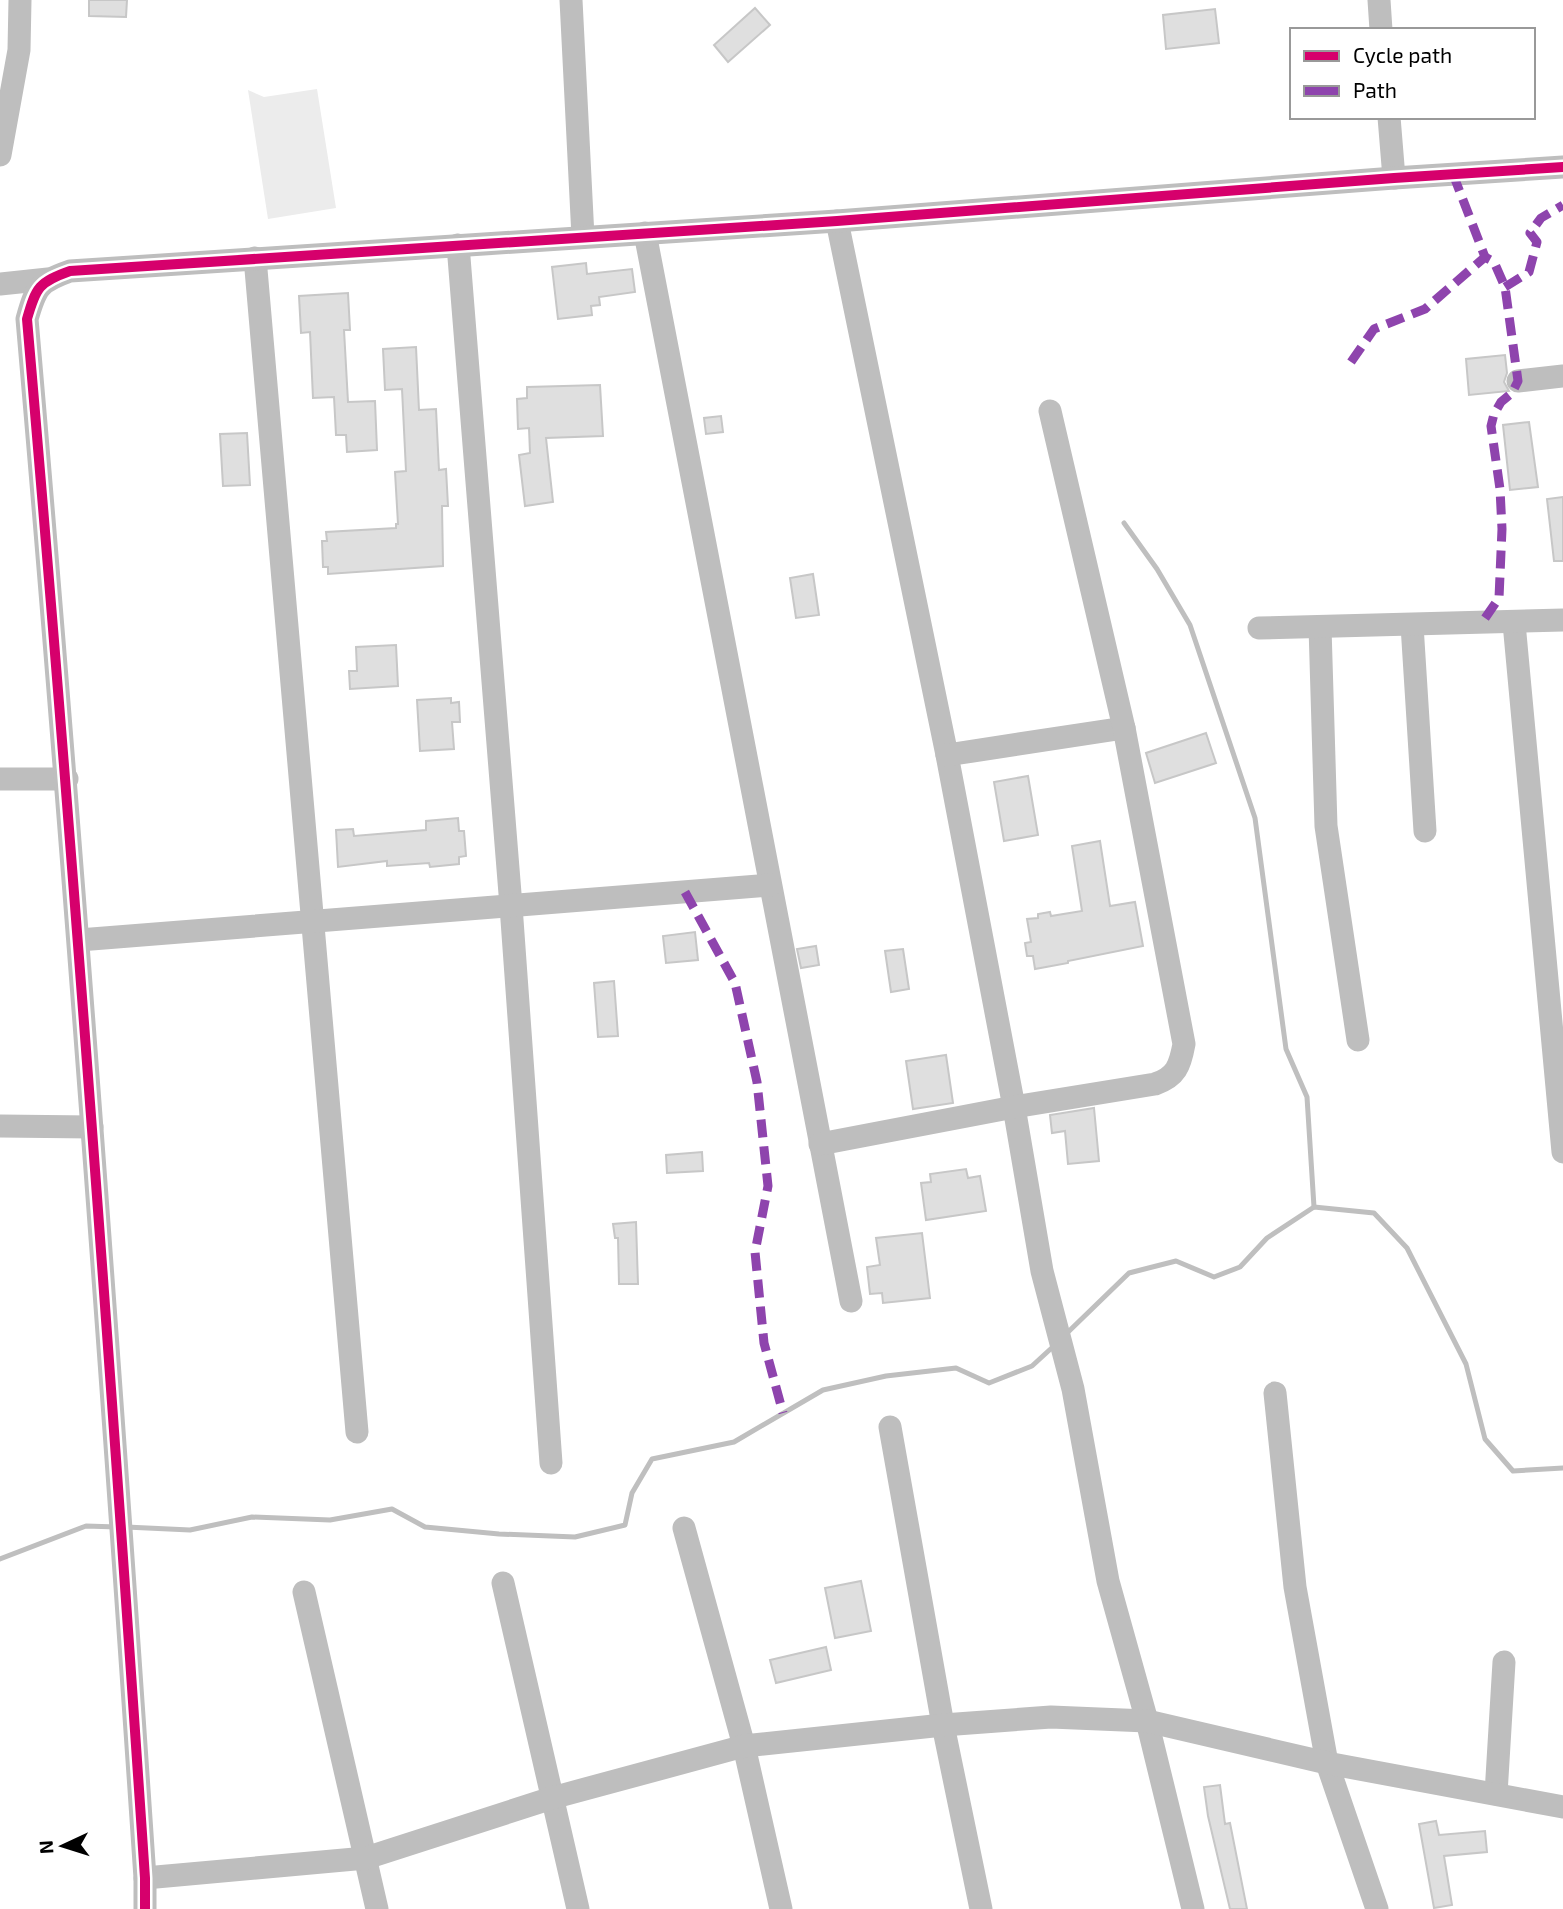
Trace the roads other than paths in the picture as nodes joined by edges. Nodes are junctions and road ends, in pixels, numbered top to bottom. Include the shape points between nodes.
1 (20, 0) edge
2 (571, 0) edge
3 (1379, 0) edge
4 (1381, 28) edge
5 (1389, 119) edge
6 (0, 155) edge
7 (1563, 167) edge
8 (1394, 178) junction
9 (837, 221) junction
10 (645, 233) junction
11 (583, 237) junction
12 (458, 245) junction
13 (255, 258) junction
14 (48, 279) junction
15 (0, 284) edge
16 (1563, 376) edge
17 (1518, 381) dead end
18 (1050, 411) dead end
19 (1563, 620) edge
20 (1514, 623) junction
21 (1412, 625) junction
22 (1320, 627) junction
23 (1259, 628) dead end
24 (1124, 728) junction
25 (947, 755) junction
26 (0, 779) edge
27 (67, 779) junction
28 (1425, 831) dead end
29 (770, 885) junction
30 (511, 906) junction
31 (313, 922) junction
32 (79, 940) junction
33 (1359, 1040) dead end
34 (1014, 1107) junction
35 (0, 1126) edge
36 (92, 1127) junction
37 (820, 1144) junction
38 (1563, 1152) edge
39 (851, 1301) dead end
40 (1275, 1393) dead end
41 (890, 1427) dead end
42 (357, 1432) dead end
43 (551, 1463) dead end
44 (684, 1528) dead end
45 (503, 1583) dead end
46 (304, 1592) dead end
47 (1504, 1662) dead end
48 (1147, 1721) junction
49 (943, 1724) junction
50 (744, 1746) junction
51 (1327, 1763) junction
52 (1496, 1794) junction
53 (552, 1798) junction
54 (1563, 1807) edge
55 (366, 1858) junction
56 (145, 1878) junction
57 (145, 1909) edge
58 (377, 1909) edge
59 (578, 1909) edge
60 (780, 1909) edge
61 (981, 1909) edge
62 (1193, 1909) edge
63 (1377, 1909) edge

1 - 6 street via 19,50
2 - 11 street
3 - 4 street
5 - 8 street
7 - 8 street
8 - 9 street
9 - 10 street
9 - 25 street
10 - 11 street
10 - 29 street
11 - 12 street
12 - 13 street
12 - 30 street
13 - 14 street via 71,271
13 - 31 street
14 - 15 street
14 - 27 street via 34,294 27,319
16 - 17 street
18 - 24 street
19 - 20 street
20 - 21 street
20 - 38 street
21 - 22 street
21 - 28 street
22 - 23 street
22 - 33 street via 1326,826
24 - 25 street
24 - 34 street via 1184,1044 1181,1060 1177,1071 1155,1084
25 - 34 street
26 - 27 street
27 - 32 street
29 - 30 street
29 - 37 street
30 - 31 street
30 - 43 street
31 - 32 street
31 - 42 street
32 - 36 street
34 - 37 street
34 - 48 street via 1042,1271 1073,1389 1108,1581
35 - 36 street
36 - 56 street
37 - 39 street
40 - 51 street via 1295,1587
41 - 49 street
44 - 50 street
45 - 53 street
46 - 55 street
47 - 52 street
48 - 49 street via 1051,1717
48 - 51 street
48 - 62 street
49 - 50 street
49 - 61 street
50 - 53 street
50 - 60 street
51 - 52 street
51 - 63 street
52 - 54 street
53 - 55 street
53 - 59 street
55 - 56 street
55 - 58 street
56 - 57 street

